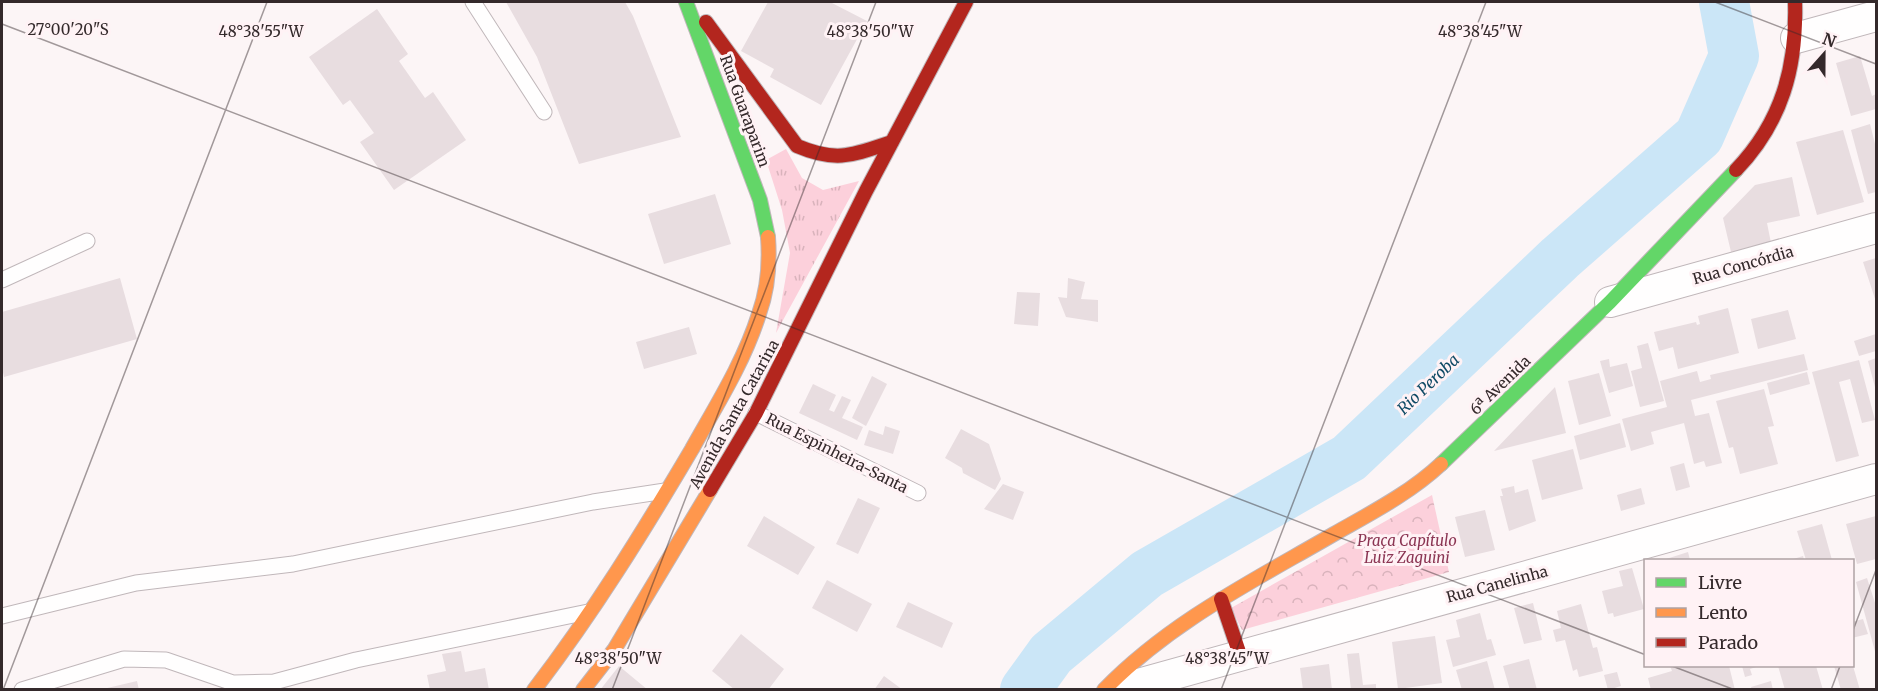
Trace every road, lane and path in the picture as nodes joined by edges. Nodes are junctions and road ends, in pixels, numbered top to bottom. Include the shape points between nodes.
1 (472, 2) edge
2 (686, 2) edge
3 (692, 2) edge
4 (966, 2) edge
5 (1795, 2) edge
6 (1876, 15) edge
7 (1796, 38) junction
8 (544, 112) dead end
9 (892, 142) junction
10 (1876, 228) edge
11 (769, 233) joint
12 (87, 241) dead end
13 (2, 280) edge
14 (1610, 302) junction
15 (756, 412) junction
16 (1876, 479) edge
17 (668, 491) junction
18 (918, 493) dead end
19 (1221, 599) junction
20 (594, 611) junction
21 (2, 616) edge
22 (1240, 656) junction
23 (22, 690) edge
24 (534, 690) edge
25 (584, 690) edge
26 (1104, 690) edge
27 (1117, 690) edge

1 - 8 lane
2 - 11 main road, Rua Guaraparim via 742,148
3 - 9 main road, Rua Guaraparim via 797,146 816,154 846,158
4 - 9 main road, Avenida Santa Catarina
5 - 7 main road, 6ª Avenida
6 - 7 street
7 - 14 main road, 6ª Avenida via 1791,74 1772,122 1745,161
9 - 15 main road, Avenida Santa Catarina
10 - 14 street, Rua Concórdia
11 - 17 main road, Avenida Santa Catarina via 765,296 748,343
12 - 13 lane
14 - 19 main road, 6ª Avenida via 1431,473 1392,501
15 - 18 lane, Rua Espinheira-Santa
15 - 25 main road, Avenida Santa Catarina via 614,650
16 - 22 street, Rua Canelinha
17 - 20 main road, Avenida Santa Catarina
17 - 21 lane via 593,502 293,564 136,583
19 - 22 main road
19 - 26 main road, 6ª Avenida via 1160,638
20 - 23 lane via 356,660 274,682 233,683 166,660 124,658
20 - 24 main road, Avenida Santa Catarina
22 - 27 street, Rua Canelinha

